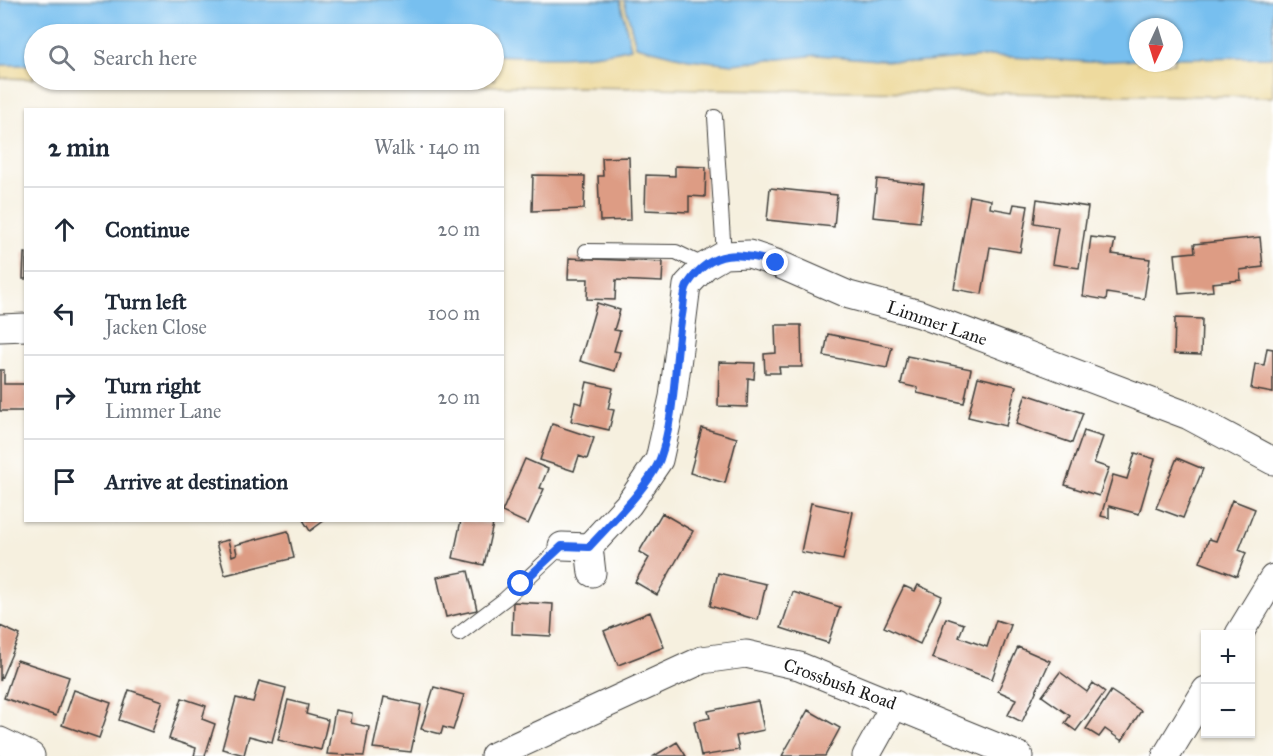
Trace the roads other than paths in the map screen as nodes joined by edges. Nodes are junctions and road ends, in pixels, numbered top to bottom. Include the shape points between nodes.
1 (715, 117) dead end
2 (586, 251) dead end
3 (715, 260) junction
4 (0, 327) edge
5 (24, 327) edge
6 (1273, 461) edge
7 (562, 546) joint
8 (1273, 578) edge
9 (1241, 630) edge
10 (459, 634) dead end
11 (1201, 698) edge
12 (895, 704) junction
13 (0, 741) edge
14 (32, 756) edge
15 (494, 756) edge
16 (866, 756) edge
17 (1019, 756) edge
18 (1166, 756) edge

1 - 3 lane
2 - 3 lane via 676,252
3 - 6 street, Limmer Lane via 748,254 849,295 920,314 1189,416
3 - 7 street via 687,285 673,397 659,460 591,560
4 - 5 street
7 - 10 lane via 505,599
8 - 9 street
11 - 18 street
12 - 15 street, Crossbush Road via 799,666 746,654 720,655
12 - 16 street
12 - 17 street, Crossbush Road
13 - 14 street

